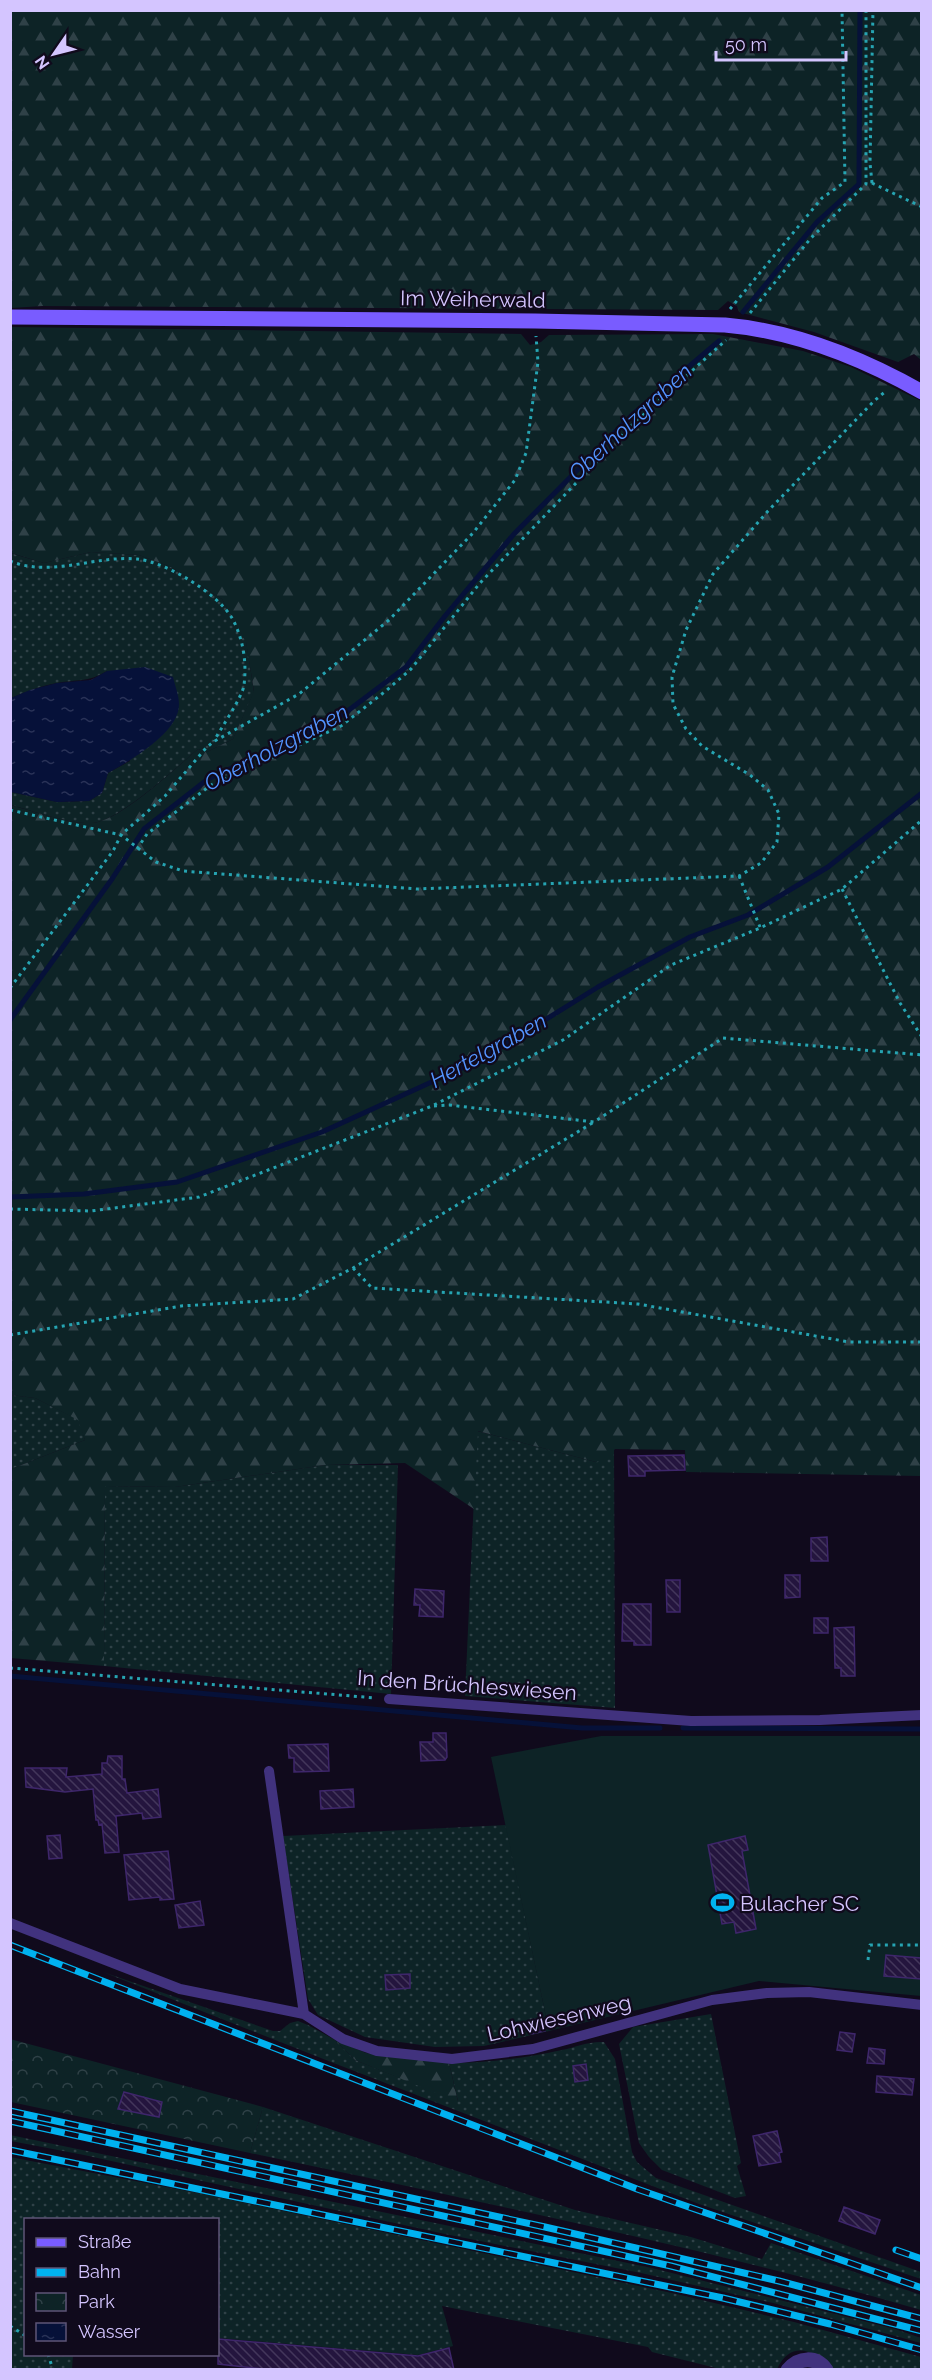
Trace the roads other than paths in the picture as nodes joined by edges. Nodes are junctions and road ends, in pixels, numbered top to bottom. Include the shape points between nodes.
1 (10, 317) edge
2 (921, 393) edge
3 (389, 1699) road end
4 (921, 1715) edge
5 (269, 1771) dead end
6 (10, 1923) edge
7 (921, 2005) edge
8 (304, 2014) junction
9 (788, 2370) edge
10 (826, 2370) edge

1 - 2 street, Im Weiherwald via 741,326 806,341 856,359
3 - 4 lane, In den Brüchleswiesen via 691,1721
5 - 8 lane
6 - 8 lane, Lohwiesenweg via 180,1989
7 - 8 lane, Lohwiesenweg via 809,1992 767,1993 712,2000 533,2049 452,2059 376,2051 343,2039
9 - 10 street via 807,2359

